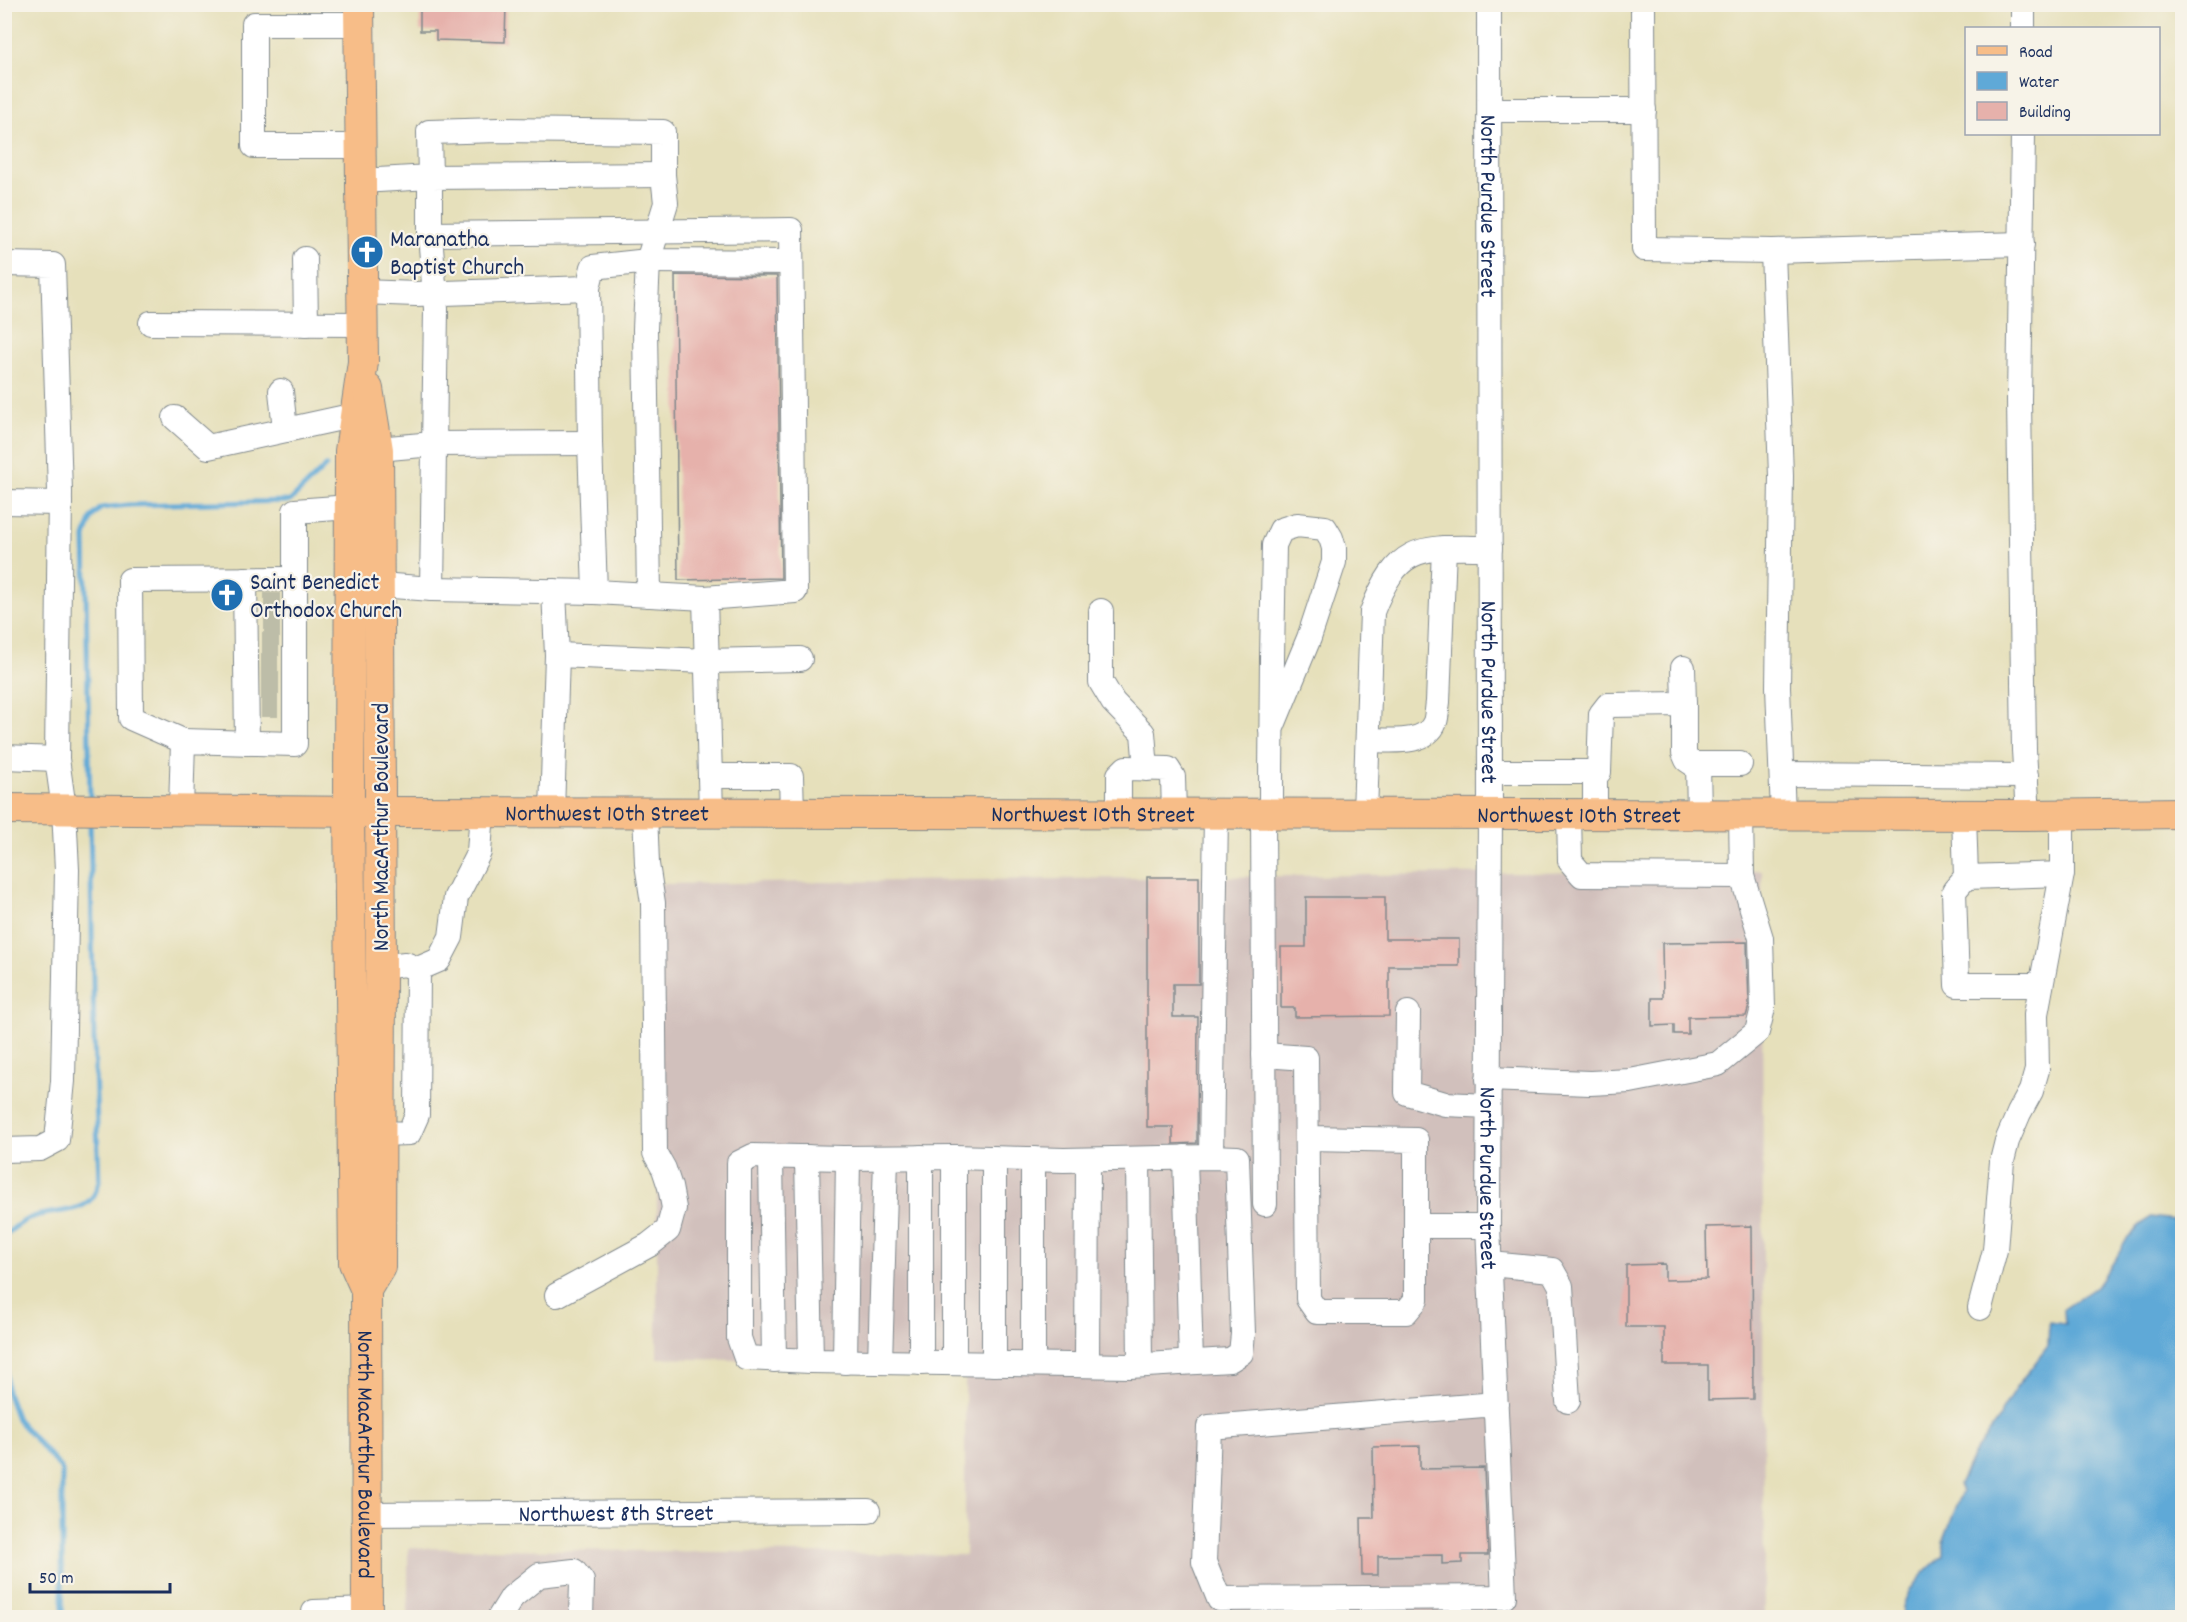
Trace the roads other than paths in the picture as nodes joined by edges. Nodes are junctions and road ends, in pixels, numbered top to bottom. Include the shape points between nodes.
1 (1490, 4) edge
2 (1643, 4) edge
3 (2023, 4) edge
4 (360, 14) edge
5 (2023, 27) edge
6 (1490, 110) junction
7 (1644, 110) junction
8 (2023, 135) edge
9 (361, 146) junction
10 (663, 175) junction
11 (430, 177) junction
12 (361, 181) junction
13 (656, 232) junction
14 (430, 234) junction
15 (2022, 244) junction
16 (1773, 251) junction
17 (305, 259) dead end
18 (648, 261) junction
19 (791, 262) junction
20 (4, 264) edge
21 (588, 288) junction
22 (362, 292) junction
23 (435, 292) junction
24 (151, 323) dead end
25 (306, 324) junction
26 (362, 324) junction
27 (363, 362) junction
28 (281, 391) dead end
29 (355, 415) junction
30 (175, 418) dead end
31 (285, 430) junction
32 (590, 443) junction
33 (433, 444) junction
34 (378, 449) junction
35 (4, 502) edge
36 (60, 503) junction
37 (350, 507) junction
38 (1444, 548) junction
39 (1490, 548) junction
40 (245, 579) junction
41 (295, 579) junction
42 (380, 585) junction
43 (432, 589) junction
44 (554, 591) junction
45 (596, 592) junction
46 (649, 595) junction
47 (705, 598) junction
48 (1101, 611) dead end
49 (270, 655) junction
50 (557, 655) junction
51 (800, 659) dead end
52 (707, 660) junction
53 (1683, 668) dead end
54 (1684, 704) junction
55 (1271, 730) junction
56 (1368, 740) junction
57 (183, 741) junction
58 (247, 743) junction
59 (4, 757) edge
60 (57, 759) junction
61 (1698, 764) junction
62 (1740, 764) dead end
63 (1146, 769) junction
64 (1490, 772) junction
65 (1595, 773) junction
66 (1782, 774) junction
67 (710, 776) junction
68 (2026, 776) junction
69 (4, 809) edge
70 (64, 809) junction
71 (181, 810) junction
72 (349, 812) junction
73 (380, 812) junction
74 (482, 812) junction
75 (552, 812) junction
76 (645, 813) junction
77 (711, 813) junction
78 (792, 813) junction
79 (1119, 813) junction
80 (1174, 813) junction
81 (1216, 813) junction
82 (1267, 813) junction
83 (1365, 813) junction
84 (1490, 813) junction
85 (2182, 813) edge
86 (1582, 814) junction
87 (1699, 814) junction
88 (1741, 814) junction
89 (1783, 814) junction
90 (1964, 815) junction
91 (2028, 815) junction
92 (2062, 815) junction
93 (2062, 874) junction
94 (1743, 876) junction
95 (1966, 877) junction
96 (381, 967) junction
97 (418, 969) junction
98 (2041, 986) junction
99 (1408, 1013) dead end
100 (1264, 1055) junction
101 (1488, 1079) junction
102 (1488, 1106) junction
103 (380, 1134) junction
104 (1307, 1138) junction
105 (4, 1150) edge
106 (771, 1156) junction
107 (1211, 1156) junction
108 (807, 1157) junction
109 (921, 1157) junction
110 (954, 1157) junction
111 (1185, 1157) junction
112 (848, 1158) junction
113 (886, 1158) junction
114 (994, 1158) junction
115 (1034, 1159) junction
116 (1138, 1159) junction
117 (1088, 1160) junction
118 (1265, 1204) dead end
119 (1416, 1227) junction
120 (1488, 1227) junction
121 (1490, 1264) junction
122 (366, 1290) junction
123 (557, 1295) dead end
124 (1980, 1308) dead end
125 (774, 1360) junction
126 (811, 1361) junction
127 (845, 1362) junction
128 (880, 1362) junction
129 (1191, 1362) junction
130 (921, 1363) junction
131 (954, 1363) junction
132 (994, 1364) junction
133 (1033, 1364) junction
134 (1087, 1365) junction
135 (1140, 1365) junction
136 (1568, 1401) dead end
137 (1496, 1404) junction
138 (868, 1511) dead end
139 (366, 1514) junction
140 (1219, 1608) edge
141 (367, 1614) edge
142 (314, 1617) edge
143 (499, 1617) edge
144 (581, 1617) edge

1 - 6 street, North Purdue Street
2 - 7 street
3 - 5 street
4 - 9 main road, North MacArthur Boulevard
4 - 9 street via 254,24 254,146
6 - 7 street
6 - 39 street, North Purdue Street
7 - 16 street via 1644,249
8 - 15 street
9 - 12 main road, North MacArthur Boulevard
10 - 11 street
10 - 11 street via 663,132 499,130 429,132
10 - 13 street via 666,203
11 - 12 street
11 - 14 street
12 - 22 main road, North MacArthur Boulevard
13 - 14 street
13 - 18 street
13 - 19 street via 791,230
14 - 23 street
15 - 16 street
15 - 68 street via 2019,400
16 - 66 street via 1781,476 1778,698
17 - 25 street
18 - 19 street
18 - 21 street via 593,267
18 - 46 street via 645,329
19 - 47 street via 795,591
20 - 36 street via 53,265
21 - 23 street
21 - 32 street
22 - 23 street
22 - 26 main road, North MacArthur Boulevard
23 - 33 street
24 - 25 street
25 - 26 street
26 - 27 main road, North MacArthur Boulevard
27 - 29 main road, North MacArthur Boulevard
27 - 34 main road, North MacArthur Boulevard
28 - 31 street
29 - 31 street
29 - 37 main road, North MacArthur Boulevard via 350,451
30 - 31 street via 208,447
32 - 33 street
32 - 45 street
33 - 34 street
33 - 43 street
34 - 42 main road, North MacArthur Boulevard
35 - 36 street
36 - 60 street
37 - 41 street via 295,511
37 - 72 main road, North MacArthur Boulevard
38 - 39 street
38 - 56 street via 1415,553 1393,569 1372,612
38 - 56 street via 1435,721 1418,738
39 - 64 street, North Purdue Street
40 - 41 street
40 - 49 street
40 - 57 street via 130,580 131,718
41 - 49 street
42 - 43 street
42 - 73 main road, North MacArthur Boulevard
43 - 44 street
44 - 45 street
44 - 50 street
45 - 46 street
46 - 47 street
47 - 52 street
48 - 63 street via 1101,682 1113,702 1143,733
49 - 58 street
49 - 58 street via 295,744
50 - 52 street
50 - 75 street
51 - 52 street
52 - 67 street
53 - 54 street
54 - 61 street via 1684,753 1687,760
54 - 65 street via 1608,705 1601,714 1601,769
55 - 55 street via 1274,545 1281,530 1297,525 1325,528 1332,538 1334,562 1305,648
55 - 82 street
56 - 83 street
57 - 58 street
57 - 71 street
59 - 60 street
60 - 70 street
61 - 62 street
61 - 87 street
63 - 79 street via 1126,768 1119,775
63 - 80 street via 1168,769 1173,777
64 - 65 street
64 - 84 street, North Purdue Street
65 - 86 street
66 - 68 street
66 - 89 street
67 - 77 street
67 - 78 street via 791,776
68 - 91 street
69 - 70 main road, Northwest 10th Street
70 - 71 main road, Northwest 10th Street
70 - 105 street via 67,870 63,1081 57,1140 40,1149
71 - 72 main road, Northwest 10th Street
72 - 73 main road, Northwest 10th Street
72 - 122 main road, North MacArthur Boulevard via 354,1263
73 - 74 main road, Northwest 10th Street
73 - 96 main road, North MacArthur Boulevard
74 - 75 main road, Northwest 10th Street
74 - 97 street via 479,852 456,897 451,937 439,960
75 - 76 main road, Northwest 10th Street
76 - 77 main road, Northwest 10th Street
76 - 123 street via 653,903 655,1152 664,1168 674,1208 668,1230 649,1245
77 - 78 main road, Northwest 10th Street
78 - 79 main road, Northwest 10th Street
79 - 80 main road, Northwest 10th Street
80 - 81 main road, Northwest 10th Street
81 - 82 main road, Northwest 10th Street
81 - 107 street
82 - 83 main road, Northwest 10th Street
82 - 100 street
83 - 84 main road, Northwest 10th Street
84 - 86 main road, Northwest 10th Street
84 - 101 street, North Purdue Street
85 - 92 main road, Northwest 10th Street
86 - 87 main road, Northwest 10th Street
86 - 94 street via 1570,861 1582,875
87 - 88 main road, Northwest 10th Street
88 - 89 main road, Northwest 10th Street
88 - 94 street
89 - 90 main road, Northwest 10th Street
90 - 91 main road, Northwest 10th Street
90 - 95 street
91 - 92 main road, Northwest 10th Street
92 - 93 street
93 - 95 street
93 - 98 street
94 - 101 street via 1761,938 1763,1008 1757,1032 1718,1064 1629,1081
95 - 98 street via 1954,891 1957,985
96 - 97 street via 405,964
96 - 103 main road, North MacArthur Boulevard
97 - 103 street via 417,1115 409,1133
98 - 124 street via 2036,1014 2037,1070 2002,1161 1995,1250
99 - 102 street via 1407,1093 1445,1104
100 - 104 street via 1306,1058
100 - 118 street
101 - 102 street, North Purdue Street
102 - 120 street, North Purdue Street
103 - 122 main road, North MacArthur Boulevard via 380,1267
104 - 119 street via 1416,1140
104 - 119 street via 1308,1299 1317,1312 1406,1312 1416,1300
106 - 108 street
106 - 125 street
106 - 125 street via 753,1156 739,1163 739,1338 746,1358
107 - 111 street
107 - 129 street via 1237,1158 1244,1334 1241,1353 1230,1360
108 - 112 street
108 - 126 street
109 - 110 street
109 - 113 street
109 - 130 street
110 - 114 street
110 - 131 street
111 - 116 street
111 - 129 street
112 - 113 street
112 - 127 street
113 - 128 street
114 - 115 street
114 - 132 street
115 - 117 street
115 - 133 street
116 - 117 street
116 - 135 street
117 - 134 street
119 - 120 street
120 - 121 street, North Purdue Street
121 - 136 street via 1552,1270 1561,1286
121 - 137 street, North Purdue Street
122 - 139 main road, North MacArthur Boulevard
125 - 126 street
126 - 127 street
127 - 128 street
128 - 130 street
129 - 135 street
130 - 131 street
131 - 132 street
132 - 133 street
133 - 134 street
134 - 135 street
137 - 140 street via 1209,1427 1204,1562
137 - 140 street, North Purdue Street via 1504,1597
138 - 139 street, Northwest 8th Street
139 - 141 main road, North MacArthur Boulevard
141 - 142 street via 314,1612
143 - 144 street via 512,1597 539,1575 574,1571 582,1581

